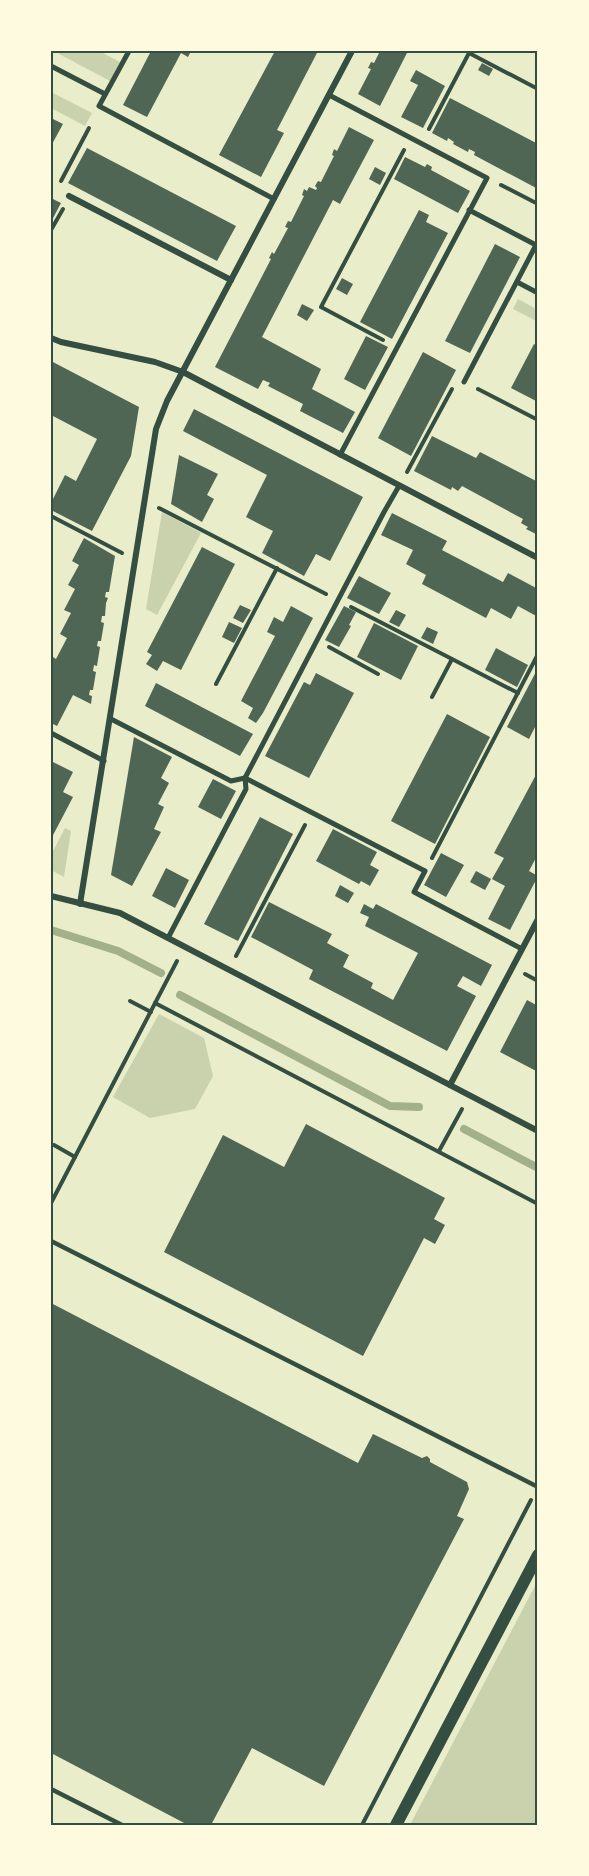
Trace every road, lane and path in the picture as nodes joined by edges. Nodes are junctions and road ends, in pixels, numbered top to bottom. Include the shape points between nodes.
1 (129, 51) edge
2 (352, 51) edge
3 (51, 66) edge
4 (538, 89) edge
5 (105, 94) junction
6 (329, 95) junction
7 (89, 128) dead end
8 (411, 138) junction
9 (421, 143) junction
10 (487, 178) junction
11 (69, 196) junction
12 (274, 199) junction
13 (538, 202) edge
14 (469, 210) junction
15 (51, 231) edge
16 (231, 280) junction
17 (517, 282) junction
18 (538, 293) edge
19 (51, 338) edge
20 (397, 347) junction
21 (183, 372) junction
22 (464, 381) junction
23 (538, 420) edge
24 (340, 454) junction
25 (399, 486) junction
26 (145, 501) junction
27 (51, 516) edge
28 (538, 558) edge
29 (136, 561) junction
30 (277, 568) junction
31 (338, 600) junction
32 (316, 641) junction
33 (538, 654) edge
34 (452, 658) junction
35 (378, 674) dead end
36 (216, 684) dead end
37 (518, 693) junction
38 (432, 697) dead end
39 (111, 719) junction
40 (51, 733) edge
41 (104, 760) junction
42 (245, 778) junction
43 (309, 816) dead end
44 (425, 871) junction
45 (51, 896) edge
46 (80, 903) junction
47 (538, 920) edge
48 (168, 938) junction
49 (184, 947) junction
50 (522, 949) junction
51 (229, 970) junction
52 (130, 1001) dead end
53 (155, 1003) junction
54 (151, 1012) junction
55 (450, 1085) junction
56 (470, 1095) junction
57 (538, 1131) edge
58 (54, 1145) dead end
59 (439, 1151) junction
60 (75, 1157) junction
61 (51, 1203) edge
62 (538, 1204) edge
63 (51, 1241) edge
64 (538, 1487) edge
65 (538, 1555) edge
66 (51, 1789) edge
67 (122, 1825) edge
68 (363, 1825) edge
69 (396, 1825) edge

1 - 5 street
2 - 6 street
3 - 5 street
4 - 9 path via 469,53
5 - 12 street via 99,106
6 - 8 street
6 - 12 street
7 - 11 path via 57,189
8 - 9 street
8 - 20 path via 321,307
9 - 10 street
10 - 13 path
10 - 14 street
11 - 15 path
11 - 16 street
12 - 16 street
14 - 17 street via 536,245
14 - 20 street
16 - 21 street
17 - 18 street
17 - 22 street
19 - 21 street
20 - 24 street
21 - 24 street
21 - 26 street via 156,429
22 - 23 path
22 - 25 path via 458,378
24 - 25 street
25 - 28 street
25 - 31 street
26 - 29 street
26 - 30 path
27 - 29 path
29 - 39 street
30 - 31 path
30 - 36 path
31 - 32 street
31 - 34 path
32 - 35 path
32 - 42 street
33 - 37 path
34 - 37 path
34 - 38 path
37 - 44 path
39 - 41 street
39 - 42 street via 231,781
40 - 41 street
41 - 46 street
42 - 44 street
42 - 48 street via 246,789
43 - 51 path
44 - 50 street via 414,892
45 - 46 street
46 - 48 street via 120,913
47 - 50 street
48 - 49 street
49 - 51 street
49 - 53 path
50 - 55 street
51 - 55 street
52 - 54 path
53 - 54 path
53 - 59 path
54 - 60 path
55 - 56 street
56 - 57 street
56 - 59 path
58 - 60 path
59 - 62 path
60 - 61 path
63 - 64 lane
64 - 68 path
65 - 69 main road
66 - 67 lane

